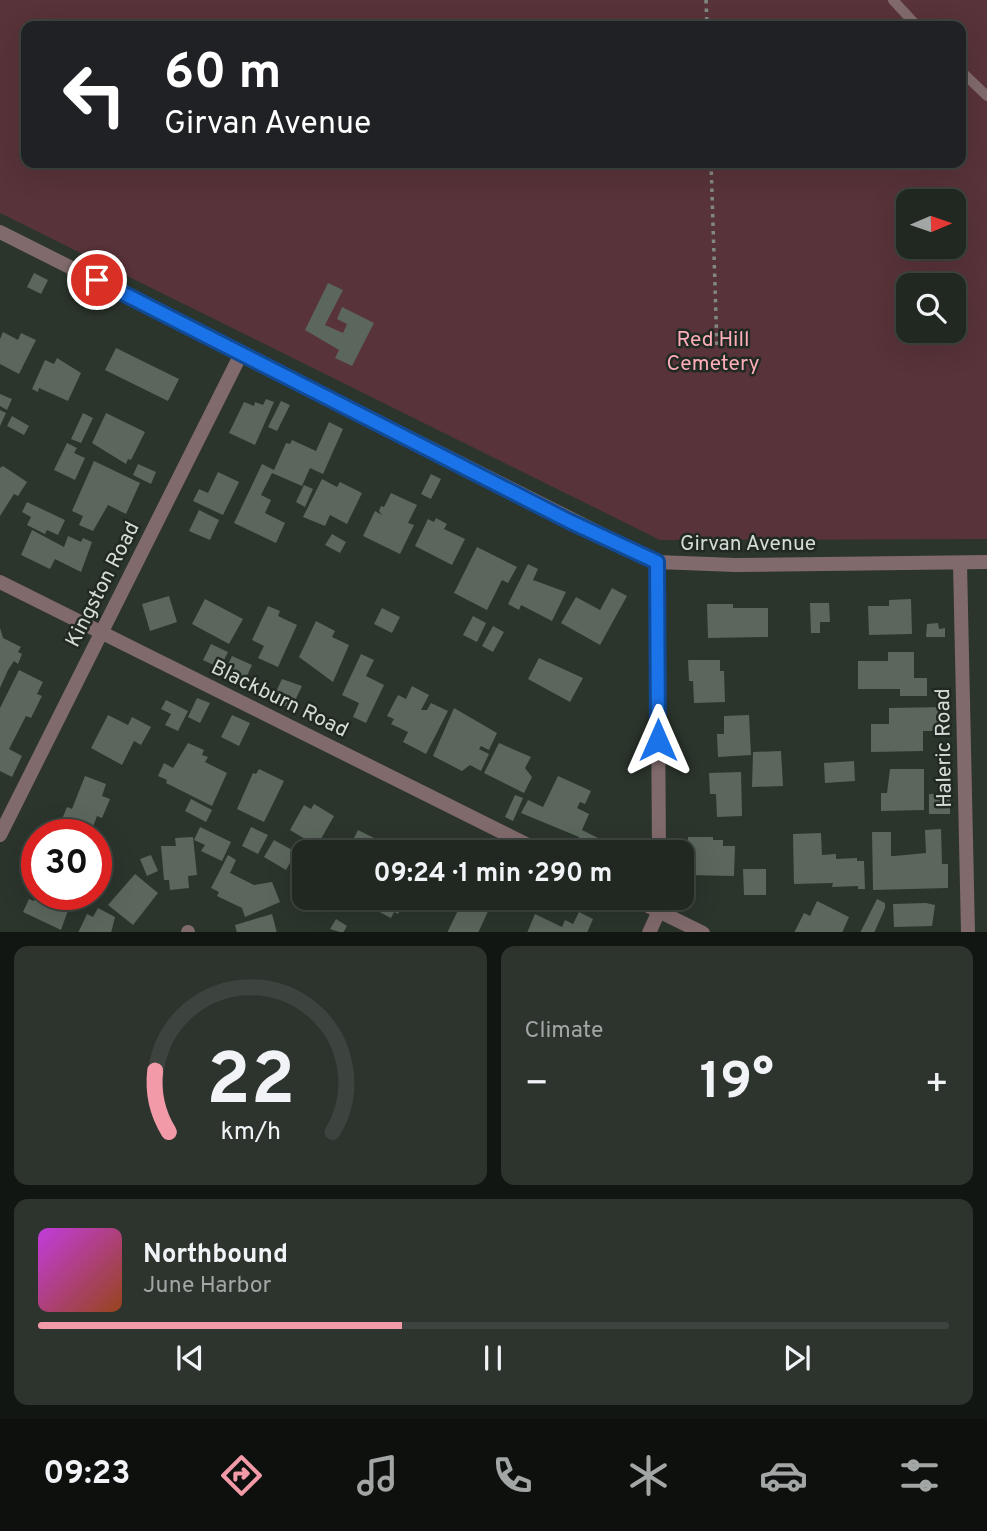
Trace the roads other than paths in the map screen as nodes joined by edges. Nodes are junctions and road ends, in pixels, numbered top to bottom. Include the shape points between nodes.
1 (893, 0) edge
2 (912, 21) edge
3 (966, 76) edge
4 (987, 96) edge
5 (0, 232) edge
6 (242, 352) junction
7 (657, 562) junction
8 (987, 562) edge
9 (960, 563) junction
10 (0, 582) edge
11 (101, 633) junction
12 (0, 835) edge
13 (518, 840) edge
14 (659, 840) edge
15 (657, 910) edge
16 (668, 910) edge
17 (649, 932) edge
18 (701, 932) edge
19 (968, 932) edge

1 - 2 lane
3 - 4 lane
5 - 6 street, Girvan Avenue
6 - 7 street, Girvan Avenue
6 - 11 street, Kingston Road
7 - 9 street, Girvan Avenue
7 - 14 street
8 - 9 street, Girvan Avenue
9 - 19 street, Haleric Road
10 - 11 street, Blackburn Road
11 - 12 street, Kingston Road
11 - 13 street, Blackburn Road
15 - 17 street
16 - 18 street

